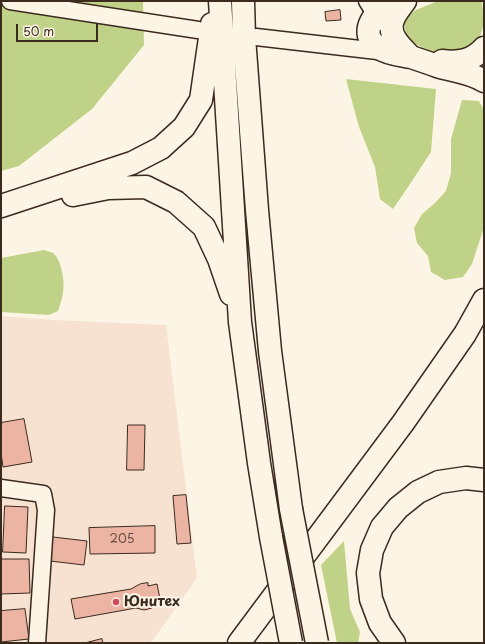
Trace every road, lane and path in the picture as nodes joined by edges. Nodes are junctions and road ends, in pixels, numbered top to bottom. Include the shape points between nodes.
1 (10, 1) edge
2 (215, 1) edge
3 (220, 1) edge
4 (243, 1) edge
5 (381, 13) edge
6 (198, 30) dead end
7 (256, 37) dead end
8 (391, 44) junction
9 (484, 48) edge
10 (415, 58) junction
11 (484, 81) edge
12 (1, 206) edge
13 (1, 210) edge
14 (484, 300) edge
15 (240, 322) junction
16 (484, 480) edge
17 (1, 488) edge
18 (37, 643) edge
19 (239, 643) edge
20 (291, 643) edge
21 (317, 643) edge
22 (394, 643) edge

1 - 6 lane
2 - 12 highway via 201,100 184,127 161,148 132,163
3 - 15 highway
4 - 21 highway, bridge via 257,210 270,351 291,509
5 - 7 lane
5 - 8 highway via 393,20
5 - 8 highway via 371,42 378,48
8 - 10 highway via 400,46
9 - 10 highway via 470,59 459,62
10 - 11 highway via 468,73
13 - 15 highway via 108,188 146,187 176,202 204,227 219,259
14 - 19 highway via 465,334 403,423
15 - 20 highway, bridge via 259,463
16 - 22 highway via 466,478 439,482 418,492 398,508 382,527 372,550 368,573 371,599 380,623
17 - 18 lane via 43,494 46,510

